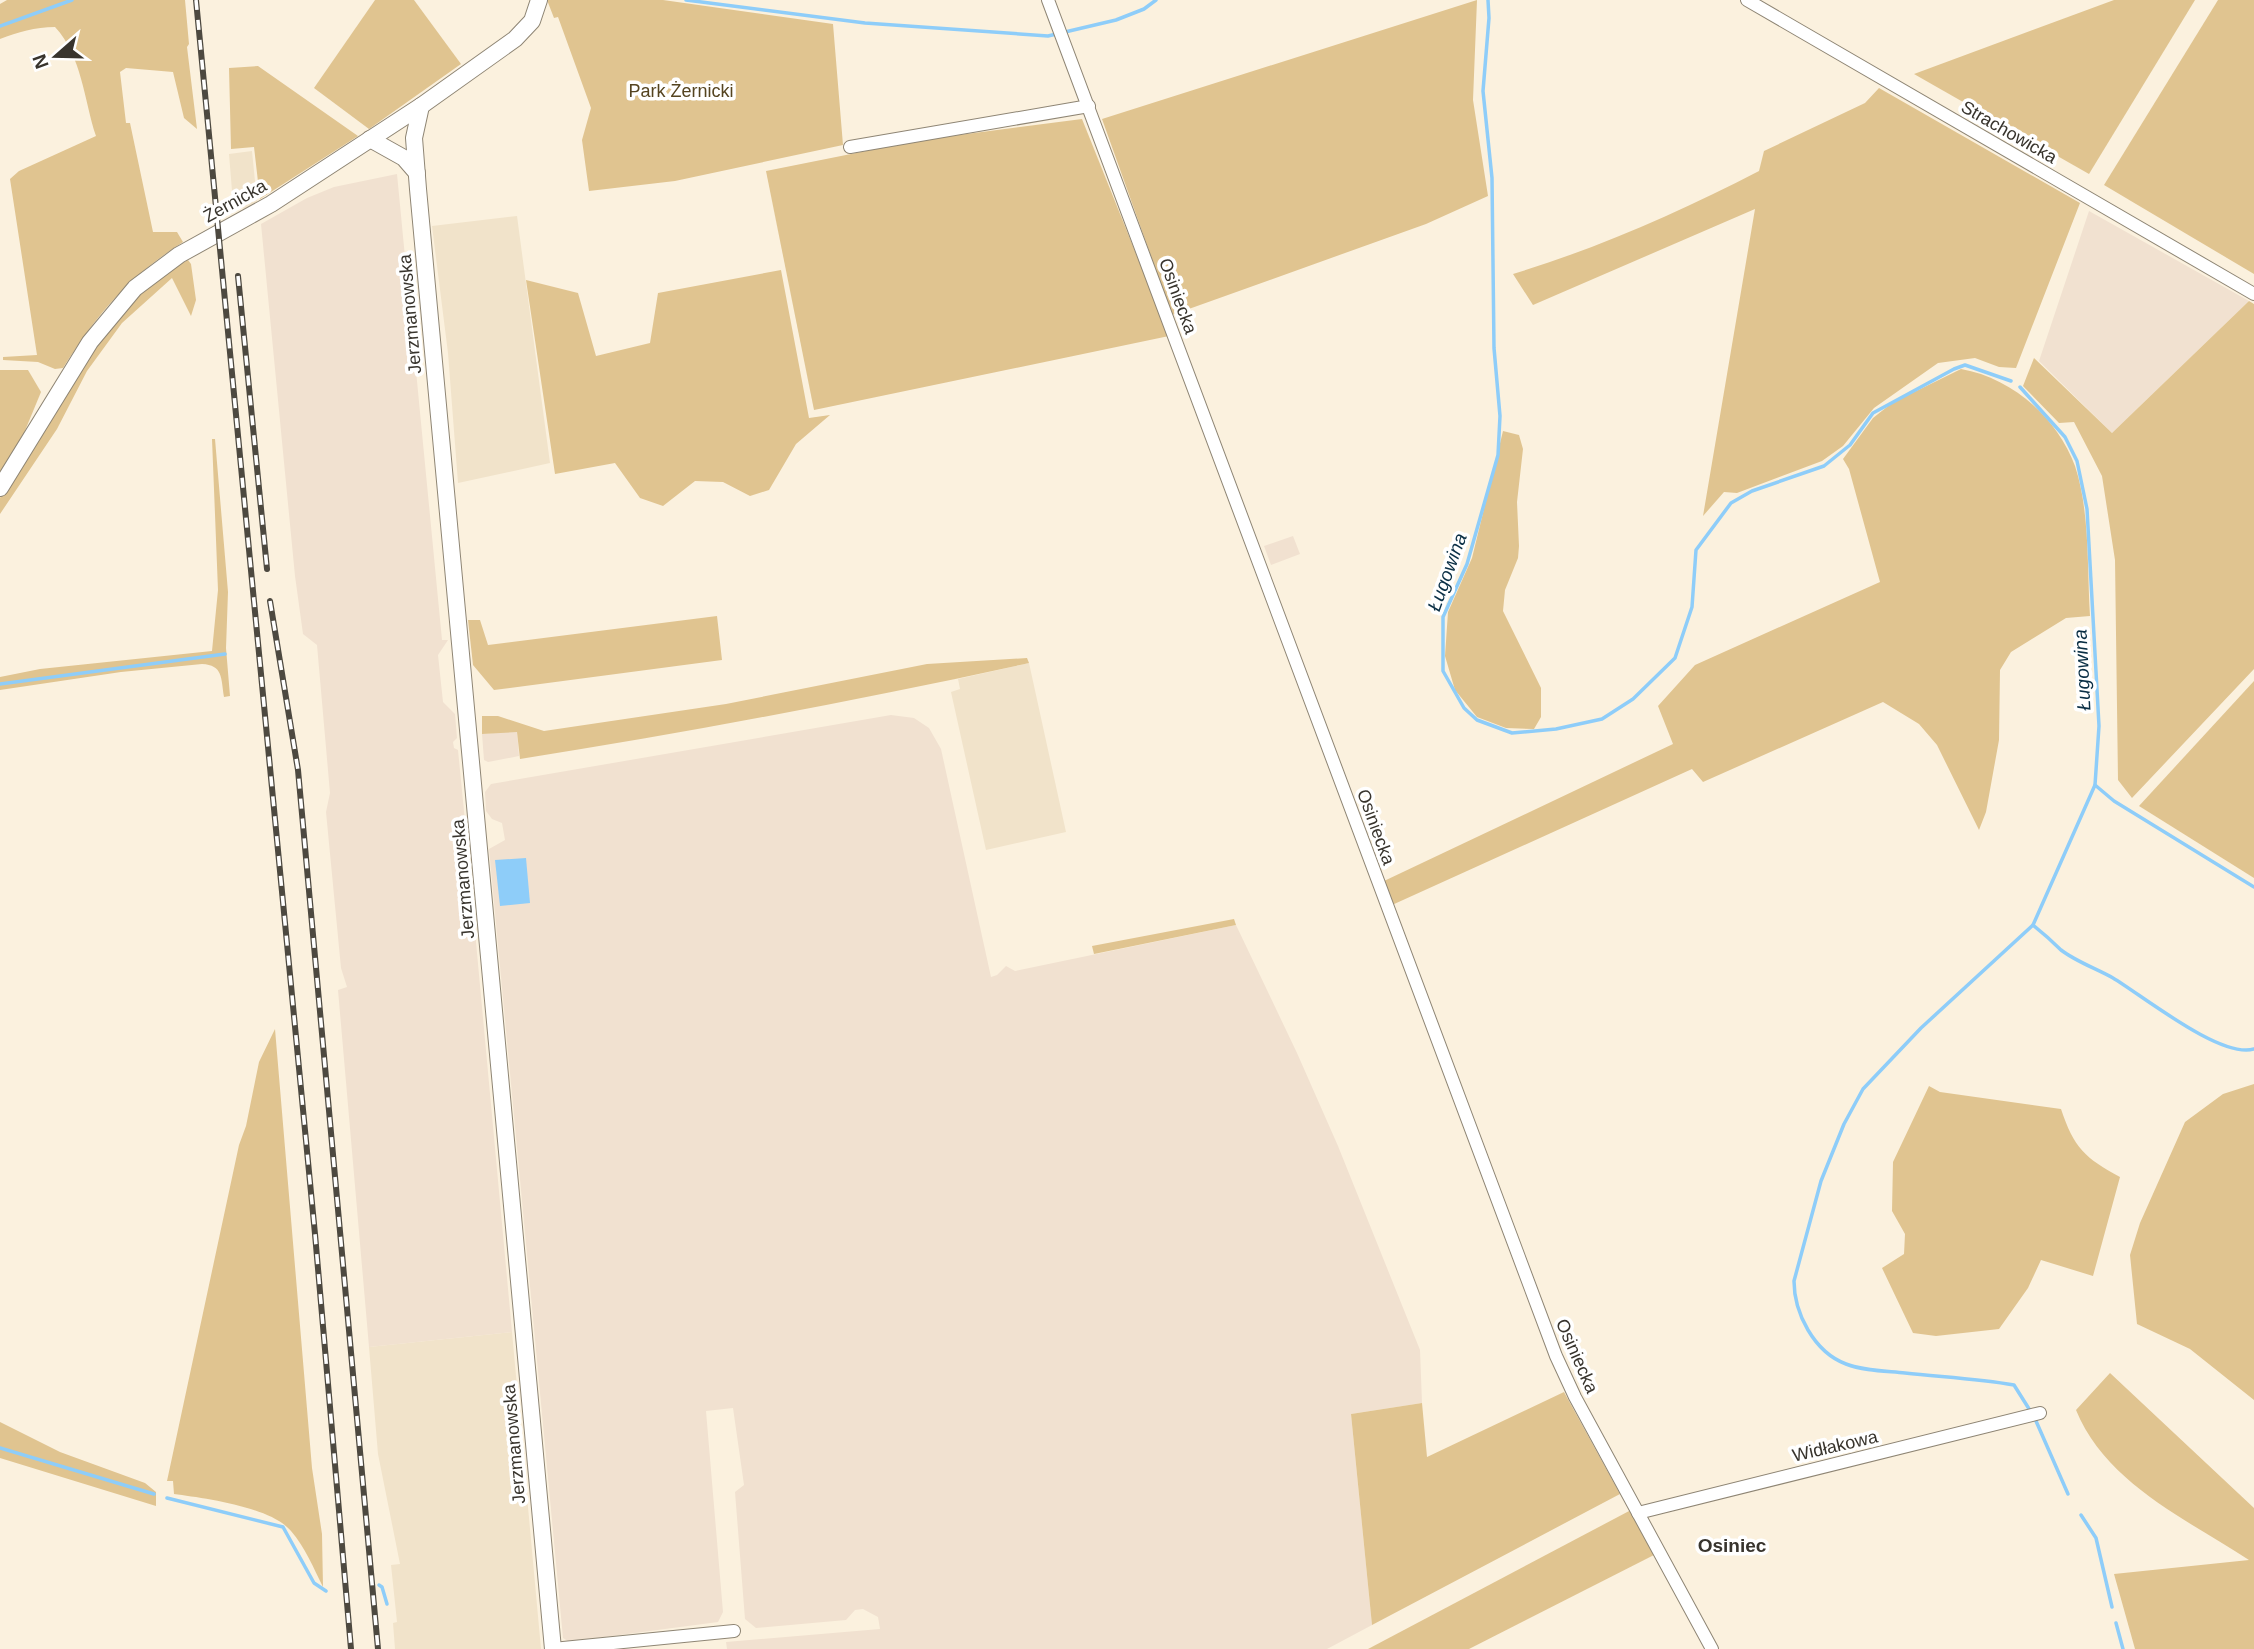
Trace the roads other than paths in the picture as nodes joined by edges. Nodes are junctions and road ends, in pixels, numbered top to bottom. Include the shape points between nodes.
1 (539, 0) edge
2 (1048, 0) edge
3 (1747, 0) edge
4 (421, 106) junction
5 (1089, 106) junction
6 (370, 139) junction
7 (850, 148) dead end
8 (417, 173) junction
9 (2254, 294) edge
10 (0, 488) edge
11 (2040, 1413) dead end
12 (1638, 1513) junction
13 (734, 1630) dead end
14 (553, 1649) edge
15 (1712, 1649) edge

1 - 4 street, Żernicka via 533,21 520,34
2 - 5 street, Osiniecka
3 - 9 street, Strachowicka
4 - 6 street, Żernicka
4 - 8 street, Jerzmanowska via 415,127
5 - 7 street
5 - 12 street, Osiniecka via 1536,1304 1575,1397
6 - 8 street via 404,158
6 - 10 street, Żernicka via 271,204 180,255 129,293 90,342
8 - 14 street, Jerzmanowska
11 - 12 street, Widłakowa
12 - 15 street, Osiniecka
13 - 14 street

